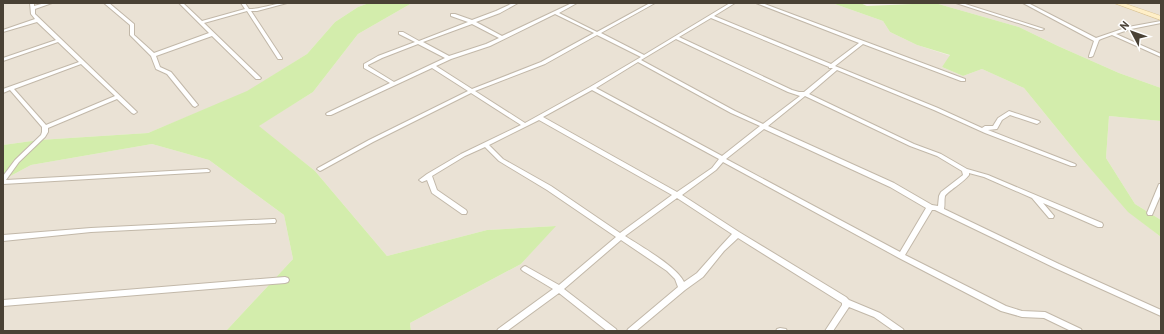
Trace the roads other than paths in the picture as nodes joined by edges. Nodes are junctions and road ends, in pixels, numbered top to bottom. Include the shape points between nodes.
1 (50, 3) edge
2 (106, 3) edge
3 (181, 3) edge
4 (243, 3) edge
5 (284, 3) edge
6 (516, 3) edge
7 (575, 3) edge
8 (653, 3) edge
9 (733, 3) edge
10 (758, 3) edge
11 (958, 3) edge
12 (1025, 3) edge
13 (1117, 3) edge
14 (32, 5) edge
15 (247, 10) junction
16 (556, 13) junction
17 (453, 14) dead end
18 (712, 17) junction
19 (1161, 18) edge
20 (38, 20) junction
21 (202, 22) junction
22 (472, 22) junction
23 (1161, 22) edge
24 (1042, 29) dead end
25 (3, 31) edge
26 (401, 33) dead end
27 (597, 33) junction
28 (212, 34) junction
29 (1114, 35) junction
30 (502, 38) junction
31 (677, 38) junction
32 (59, 40) junction
33 (1097, 40) junction
34 (419, 42) junction
35 (862, 43) junction
36 (153, 55) junction
37 (644, 56) junction
38 (1091, 56) dead end
39 (1161, 56) edge
40 (280, 58) dead end
41 (449, 58) junction
42 (3, 60) edge
43 (637, 60) junction
44 (83, 62) junction
45 (433, 66) junction
46 (833, 68) junction
47 (258, 78) dead end
48 (963, 80) dead end
49 (395, 84) junction
50 (11, 88) junction
51 (592, 88) junction
52 (473, 90) junction
53 (3, 91) edge
54 (805, 94) junction
55 (118, 97) junction
56 (195, 105) dead end
57 (134, 112) dead end
58 (329, 114) dead end
59 (538, 117) junction
60 (1037, 122) dead end
61 (525, 125) junction
62 (765, 125) junction
63 (45, 127) junction
64 (982, 128) junction
65 (486, 145) junction
66 (722, 159) junction
67 (1073, 165) dead end
68 (320, 169) dead end
69 (965, 170) junction
70 (207, 171) dead end
71 (430, 175) junction
72 (422, 180) dead end
73 (3, 181) edge
74 (1161, 186) edge
75 (677, 195) junction
76 (1032, 196) junction
77 (930, 207) junction
78 (941, 209) junction
79 (464, 212) dead end
80 (1150, 213) dead end
81 (1051, 216) dead end
82 (273, 221) dead end
83 (1100, 225) dead end
84 (737, 234) junction
85 (621, 236) junction
86 (3, 238) edge
87 (901, 256) junction
88 (525, 269) dead end
89 (285, 280) dead end
90 (682, 288) junction
91 (559, 290) junction
92 (846, 302) junction
93 (3, 303) edge
94 (1161, 313) edge
95 (502, 331) edge
96 (613, 331) edge
97 (631, 331) edge
98 (780, 331) edge
99 (783, 331) edge
100 (829, 331) edge
101 (900, 331) edge
102 (1078, 331) edge

1 - 14 street
2 - 36 street via 132,25 132,35
3 - 21 street
4 - 15 street
5 - 15 street
6 - 22 street
7 - 16 street
8 - 27 street
9 - 18 street
10 - 35 street
11 - 24 street
12 - 33 street
13 - 19 street
14 - 20 street
15 - 21 street
15 - 40 street
16 - 27 street
16 - 30 street
17 - 22 street
18 - 31 street
18 - 46 street
20 - 25 street
20 - 32 street
21 - 28 street
22 - 30 street
22 - 34 street
23 - 29 street via 1130,28
26 - 34 street
27 - 37 street
27 - 52 street via 543,62
28 - 36 street
28 - 47 street
29 - 33 street
29 - 39 street
30 - 41 street
31 - 37 street
31 - 54 street via 790,91
32 - 42 street
32 - 44 street
33 - 38 street
34 - 41 street
34 - 49 street via 366,64 366,67
35 - 46 street
35 - 48 street
36 - 56 street via 158,68 169,73
37 - 43 street
41 - 45 street
43 - 51 street
43 - 62 street via 734,112
44 - 50 street
44 - 55 street
45 - 49 street
45 - 52 street
46 - 54 street
46 - 64 street
49 - 58 street
50 - 53 street
50 - 63 street
51 - 59 street
51 - 66 street
52 - 61 street
52 - 68 street
54 - 62 street
54 - 69 street
55 - 57 street
55 - 63 street
59 - 61 street
59 - 75 street
60 - 64 street via 1008,113 1000,119 995,128
61 - 65 street
62 - 66 street
62 - 77 street via 892,185
63 - 73 street via 46,132 43,136 17,161
64 - 67 street
65 - 71 street via 463,155
65 - 85 street via 501,160 549,188
66 - 75 street via 714,169
66 - 87 street
69 - 76 street via 986,176
69 - 78 street via 966,175 962,180 942,196
70 - 73 street
71 - 72 street
71 - 79 street via 434,191
74 - 80 street
75 - 84 street
75 - 85 street
76 - 81 street
76 - 83 street
77 - 78 street
77 - 87 street
78 - 94 street via 1007,241 1014,247
82 - 86 street
84 - 90 street via 700,275
84 - 92 street
85 - 90 street via 678,276
85 - 91 street
87 - 102 street via 1012,312 1041,314
88 - 91 street
89 - 93 street
90 - 97 street
91 - 95 street
91 - 96 street
92 - 100 street via 846,306
92 - 101 street via 877,315
98 - 99 street

